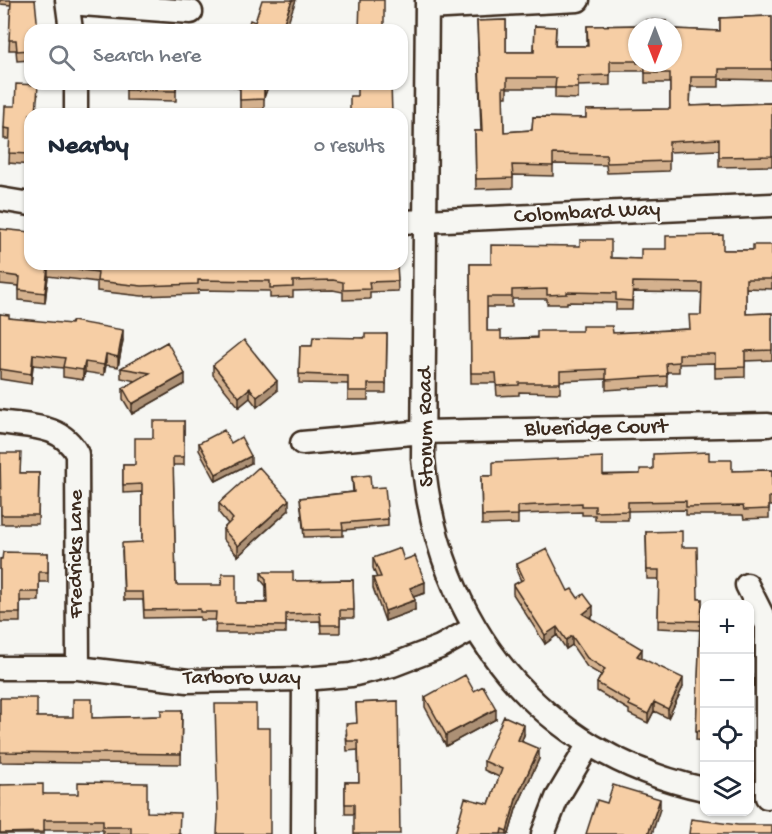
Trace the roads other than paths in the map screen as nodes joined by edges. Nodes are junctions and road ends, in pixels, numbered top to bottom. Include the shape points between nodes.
1 (578, 0) edge
2 (68, 2) edge
3 (427, 4) edge
4 (191, 12) dead end
5 (70, 24) edge
6 (76, 90) edge
7 (76, 108) edge
8 (0, 200) edge
9 (24, 203) edge
10 (772, 205) edge
11 (408, 222) edge
12 (426, 222) junction
13 (0, 422) edge
14 (768, 425) dead end
15 (423, 432) junction
16 (302, 443) dead end
17 (747, 585) dead end
18 (474, 628) junction
19 (0, 668) edge
20 (78, 668) junction
21 (304, 680) junction
22 (589, 744) junction
23 (700, 787) edge
24 (763, 796) edge
25 (303, 834) edge
26 (543, 834) edge

1 - 3 street
2 - 4 street
2 - 5 street
3 - 12 street, Stonum Road
6 - 7 street
8 - 9 street
10 - 12 street, Colombard Way
11 - 12 street, Colombard Way
12 - 15 street, Stonum Road
13 - 20 street, Fredricks Lane via 60,433 77,454
14 - 15 street, Blueridge Court
15 - 16 street, Blueridge Court
15 - 18 street, Stonum Road via 432,525 444,566
17 - 24 street via 767,625
18 - 21 street, Tarboro Way via 440,647 393,665
18 - 22 street, Stonum Road via 522,690
19 - 20 street, Tarboro Way
20 - 21 street, Tarboro Way via 188,681
21 - 25 street
22 - 23 street, Stonum Road via 637,768
22 - 26 street via 557,798

